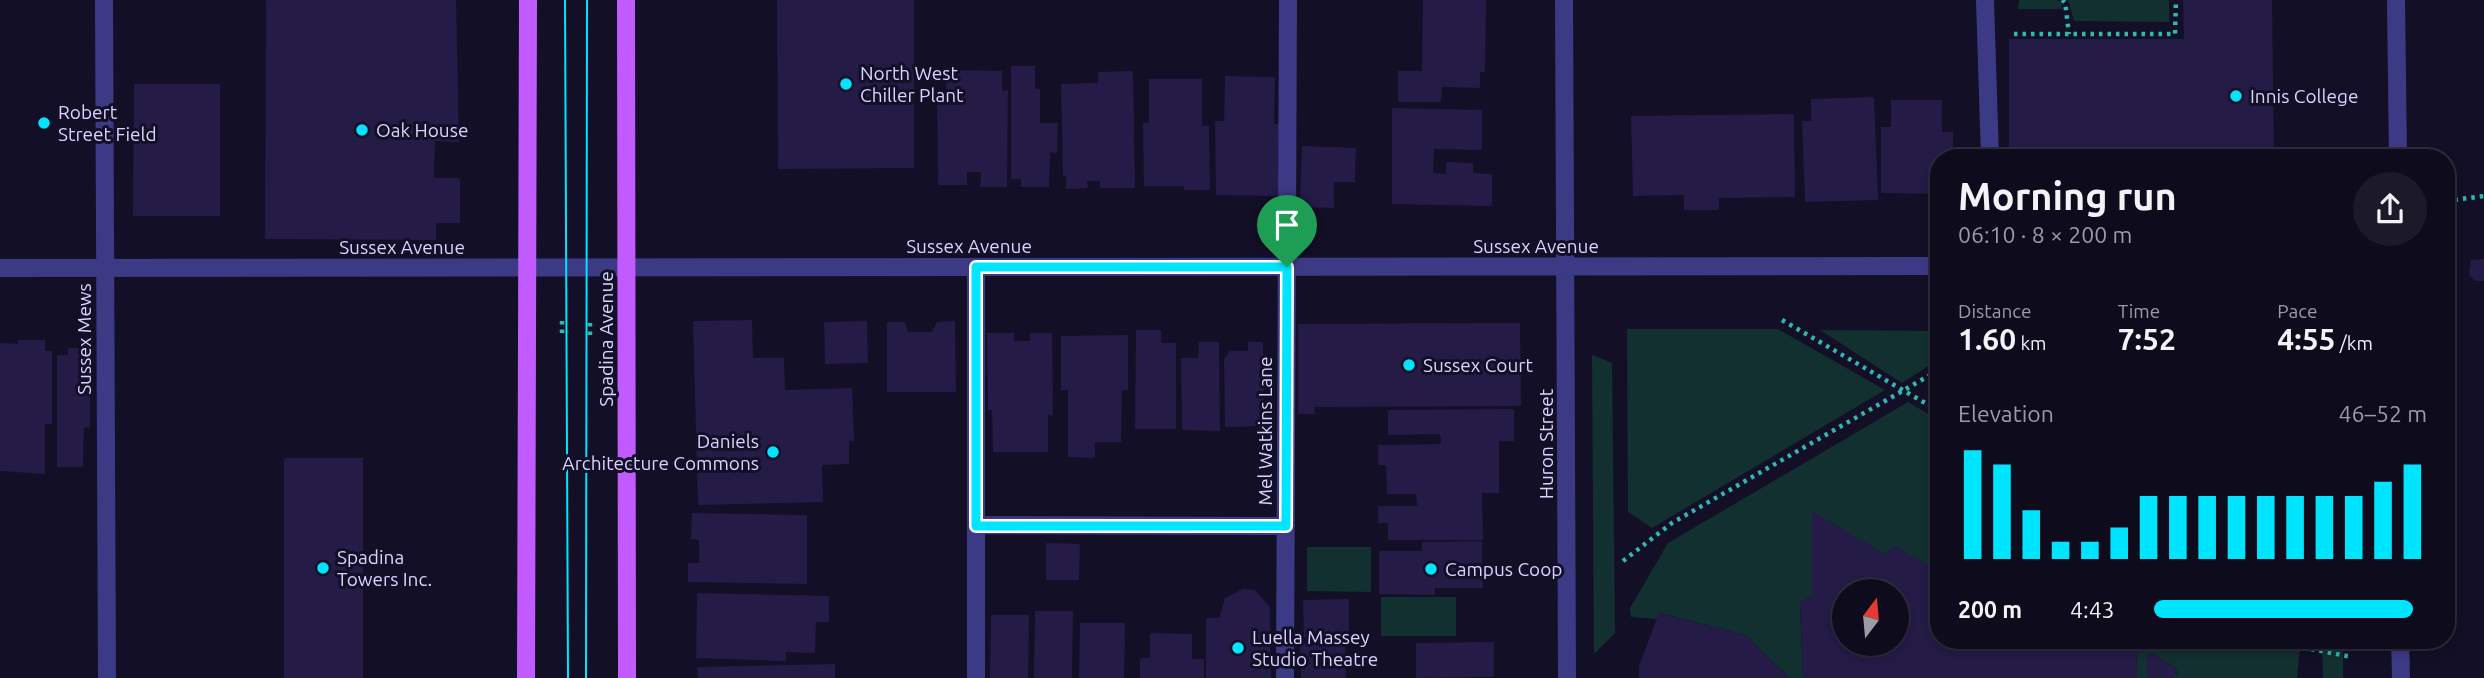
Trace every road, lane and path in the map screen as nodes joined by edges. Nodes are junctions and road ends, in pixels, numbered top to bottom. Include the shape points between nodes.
1 (104, 0) edge
2 (528, 0) edge
3 (626, 0) edge
4 (1288, 0) edge
5 (1564, 0) edge
6 (1985, 0) edge
7 (2062, 0) edge
8 (2176, 0) edge
9 (2396, 0) edge
10 (1984, 34) junction
11 (2068, 34) junction
12 (1990, 149) edge
13 (2398, 149) edge
14 (2484, 196) edge
15 (2455, 200) edge
16 (1567, 266) junction
17 (1930, 266) edge
18 (529, 267) junction
19 (627, 267) junction
20 (976, 267) junction
21 (1287, 267) junction
22 (0, 268) edge
23 (104, 268) junction
24 (1782, 320) dead end
25 (562, 321) dead end
26 (590, 321) dead end
27 (562, 333) dead end
28 (590, 335) dead end
29 (1930, 375) edge
30 (1904, 391) junction
31 (1930, 406) edge
32 (976, 526) junction
33 (1286, 526) junction
34 (1623, 561) dead end
35 (2311, 649) dead end
36 (2400, 649) edge
37 (2352, 657) dead end
38 (107, 678) edge
39 (526, 678) edge
40 (627, 678) edge
41 (976, 678) edge
42 (1285, 678) edge
43 (1567, 678) edge
44 (2401, 678) edge

1 - 23 street, Sussex Mews
2 - 18 main road
3 - 19 main road, Spadina Avenue
4 - 21 street, Mel Watkins Lane
5 - 16 street, Huron Street
6 - 10 street
7 - 11 path
8 - 11 path via 2175,34
9 - 13 street
10 - 11 path
10 - 12 street
14 - 15 path
16 - 17 street, Sussex Avenue
16 - 21 street, Sussex Avenue
16 - 43 street, Huron Street
18 - 19 street, Sussex Avenue
18 - 23 street, Sussex Avenue
18 - 39 main road
19 - 20 street, Sussex Avenue
19 - 40 main road, Spadina Avenue
20 - 21 street, Sussex Avenue
20 - 32 street
21 - 33 street, Mel Watkins Lane
22 - 23 street, Sussex Avenue
23 - 38 street, Sussex Mews
24 - 30 path
25 - 27 path
26 - 28 path
29 - 30 path
30 - 31 path
30 - 34 path via 1672,523
32 - 33 street
32 - 41 street
33 - 42 street, Mel Watkins Lane
35 - 37 path
36 - 44 street

